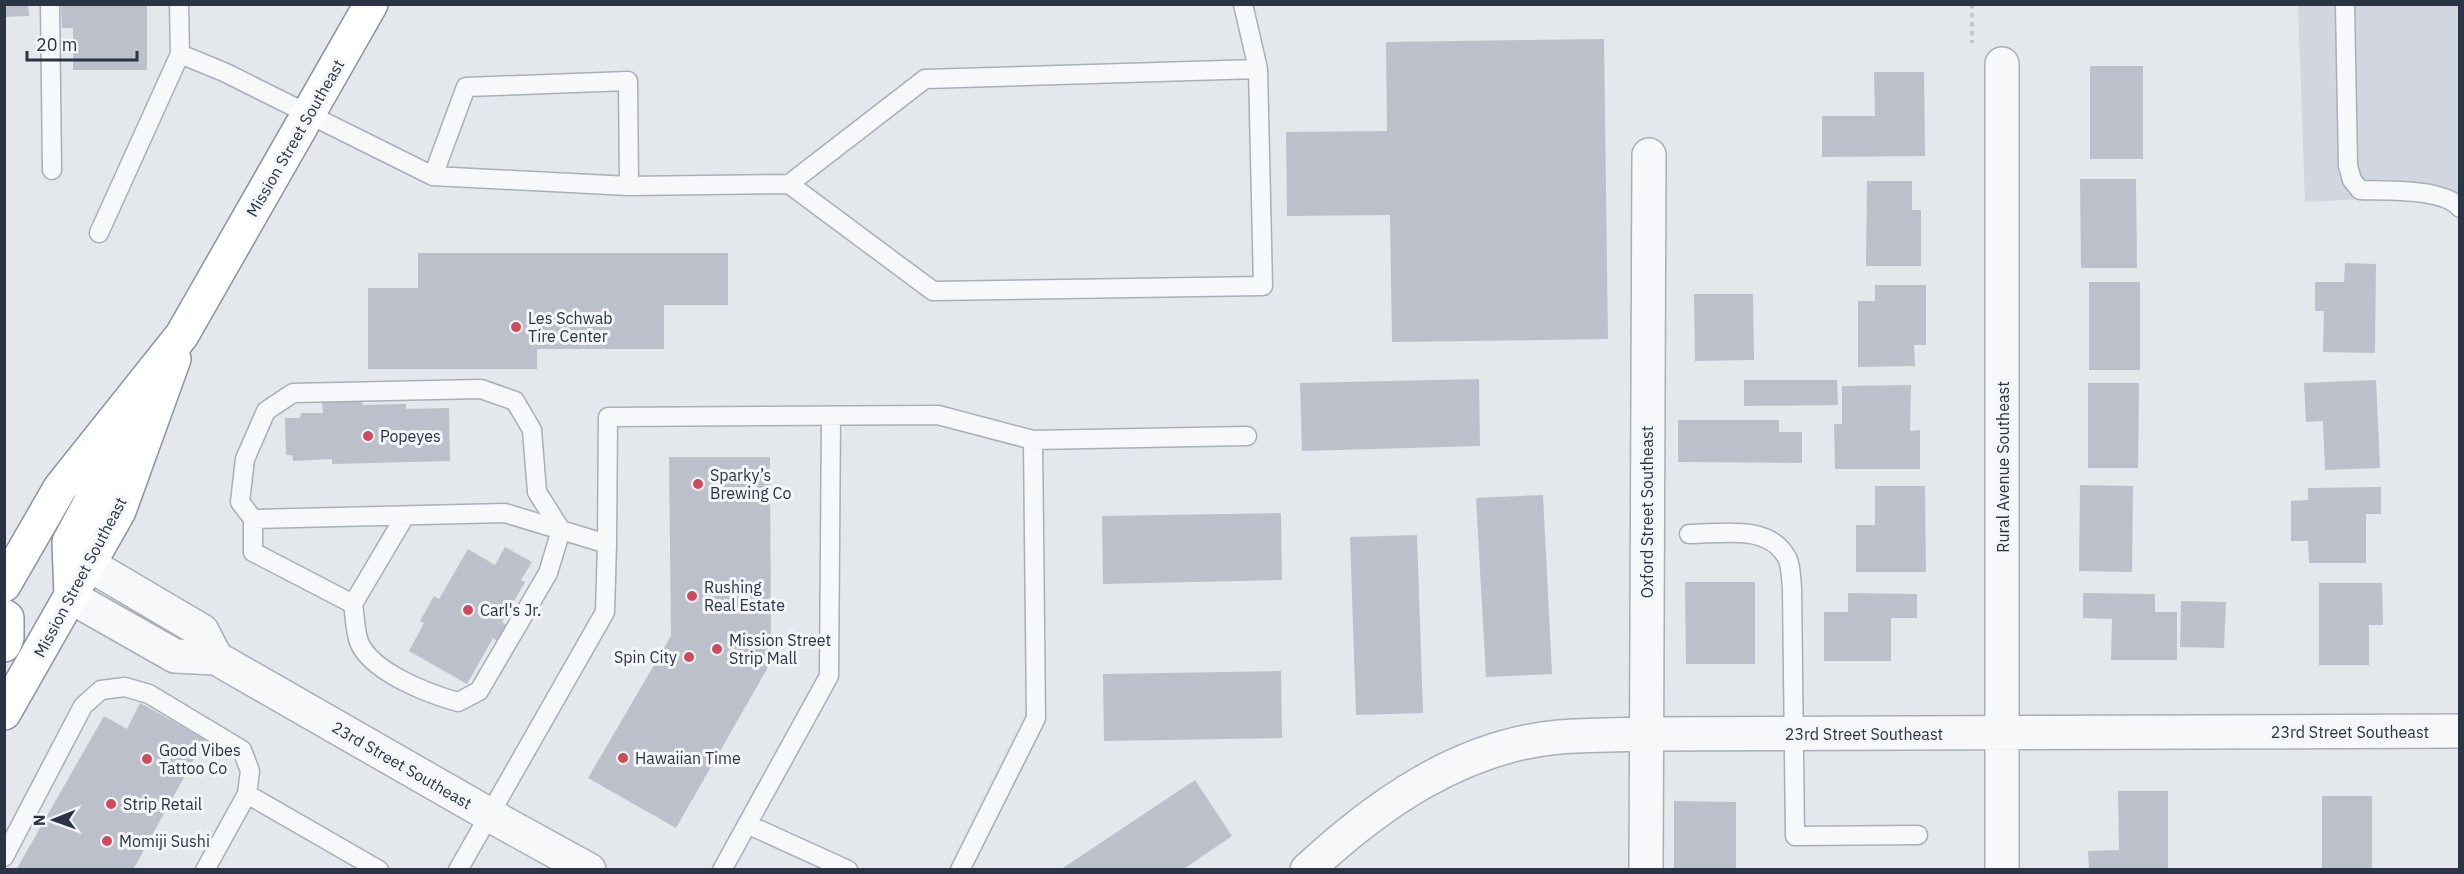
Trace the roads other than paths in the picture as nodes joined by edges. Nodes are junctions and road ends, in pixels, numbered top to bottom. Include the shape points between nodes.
1 (50, 4) edge
2 (179, 4) edge
3 (371, 4) edge
4 (1243, 4) edge
5 (2345, 4) edge
6 (180, 54) junction
7 (2002, 64) dead end
8 (1258, 69) junction
9 (308, 115) junction
10 (1649, 155) dead end
11 (52, 170) dead end
12 (433, 176) junction
13 (789, 184) junction
14 (629, 186) junction
15 (2460, 208) edge
16 (99, 233) dead end
17 (182, 335) junction
18 (831, 416) junction
19 (1247, 436) dead end
20 (1033, 440) junction
21 (405, 516) junction
22 (253, 519) junction
23 (561, 530) junction
24 (1689, 534) dead end
25 (607, 544) junction
26 (90, 565) junction
27 (4, 585) edge
28 (71, 597) junction
29 (353, 604) junction
30 (4, 616) edge
31 (4, 645) edge
32 (216, 658) junction
33 (4, 713) edge
34 (2460, 731) edge
35 (1646, 734) junction
36 (1794, 734) junction
37 (2003, 734) junction
38 (247, 794) junction
39 (488, 814) junction
40 (749, 825) junction
41 (1918, 836) dead end
42 (4, 858) edge
43 (205, 869) edge
44 (380, 870) edge
45 (458, 870) edge
46 (589, 870) edge
47 (722, 870) edge
48 (848, 870) edge
49 (960, 870) edge
50 (1307, 870) edge
51 (1646, 870) edge
52 (2002, 870) edge

1 - 11 lane
2 - 6 lane
3 - 9 highway, Mission Street Southeast
4 - 8 lane
5 - 15 lane via 2348,166 2352,180 2360,190 2434,195 2453,200
6 - 9 lane
6 - 16 lane
7 - 37 street, Rural Avenue Southeast
8 - 13 lane via 925,79
8 - 13 lane via 1263,286 933,291
9 - 12 lane
9 - 17 highway, Mission Street Southeast
10 - 35 street, Oxford Street Southeast
12 - 14 lane
12 - 14 lane via 466,87 628,81
13 - 14 lane
17 - 26 highway, Mission Street Southeast via 119,511
17 - 27 highway, Mission Street Southeast via 60,488
17 - 28 highway via 69,542
18 - 20 lane via 938,415
18 - 25 lane via 608,417
18 - 40 lane via 829,676
19 - 20 lane
20 - 49 lane via 1036,718
21 - 22 lane
21 - 23 lane via 505,513
21 - 29 lane
22 - 23 lane via 240,502 244,459 266,411 292,393 481,389 515,401 532,430 537,492
22 - 29 lane via 253,552
23 - 25 lane
23 - 29 lane via 548,573 479,691 458,702 428,694 373,661 359,642
24 - 36 lane via 1756,534 1772,540 1788,557
25 - 39 lane via 605,612
26 - 28 highway, Mission Street Southeast
26 - 32 street via 202,631
28 - 32 street, 23rd Street Southeast via 175,656
28 - 33 highway, Mission Street Southeast
30 - 31 highway
32 - 39 street, 23rd Street Southeast
34 - 37 street, 23rd Street Southeast
35 - 36 street, 23rd Street Southeast
35 - 50 street, 23rd Street Southeast via 1558,737 1507,748 1450,767 1395,798
35 - 51 street, Oxford Street Southeast
36 - 37 street, 23rd Street Southeast
36 - 41 lane via 1795,836
37 - 52 street, Rural Avenue Southeast
38 - 42 lane via 250,771 242,750 149,694 125,687 101,690 82,706
38 - 43 lane
38 - 44 lane
39 - 45 lane
39 - 46 street, 23rd Street Southeast
40 - 47 lane
40 - 48 lane

